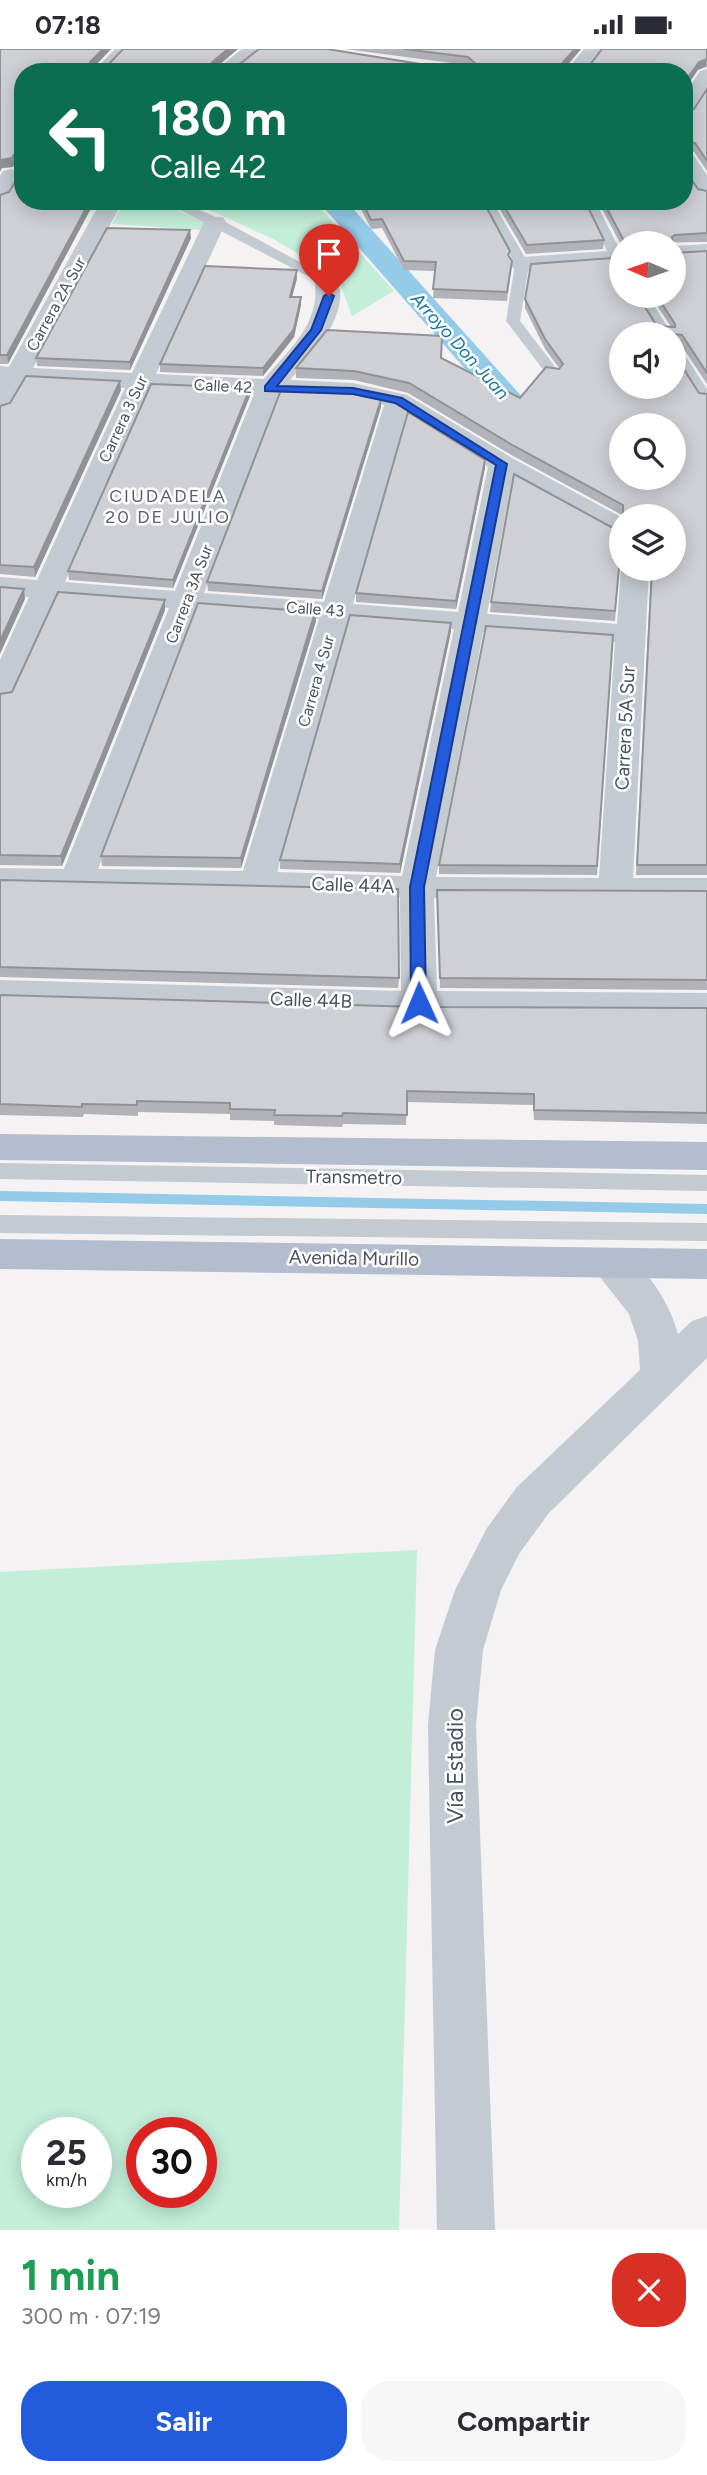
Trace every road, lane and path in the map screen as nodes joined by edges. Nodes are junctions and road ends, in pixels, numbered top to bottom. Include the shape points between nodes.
1 (122, 49) edge
2 (255, 49) edge
3 (595, 49) edge
4 (108, 63) edge
5 (236, 63) edge
6 (583, 63) edge
7 (707, 76) edge
8 (693, 98) edge
9 (693, 171) edge
10 (707, 191) edge
11 (107, 210) edge
12 (189, 210) edge
13 (490, 210) edge
14 (593, 210) edge
15 (215, 222) junction
16 (609, 240) edge
17 (707, 251) edge
18 (686, 252) edge
19 (609, 260) edge
20 (522, 264) junction
21 (326, 280) joint
22 (686, 368) edge
23 (552, 373) edge
24 (9, 374) edge
25 (140, 382) junction
26 (269, 389) junction
27 (705, 398) edge
28 (398, 400) junction
29 (0, 406) edge
30 (502, 464) junction
31 (609, 522) edge
32 (634, 581) edge
33 (0, 586) edge
34 (46, 589) junction
35 (186, 600) junction
36 (337, 610) junction
37 (470, 622) junction
38 (630, 634) junction
39 (0, 695) edge
40 (0, 878) edge
41 (77, 879) junction
42 (257, 881) junction
43 (417, 887) junction
44 (615, 888) junction
45 (707, 889) edge
46 (0, 992) edge
47 (419, 1003) junction
48 (707, 1005) edge
49 (0, 1147) edge
50 (707, 1156) edge
51 (0, 1171) edge
52 (707, 1183) edge
53 (0, 1224) edge
54 (707, 1233) edge
55 (0, 1254) edge
56 (609, 1263) junction
57 (707, 1264) edge
58 (707, 1332) edge
59 (662, 1377) junction
60 (466, 2230) edge

1 - 4 lane
2 - 5 street
3 - 6 street
7 - 8 street
9 - 10 street
11 - 24 street, Carrera 2A Sur
12 - 15 lane
13 - 20 lane
14 - 16 lane
15 - 21 lane
15 - 25 street, Carrera 3 Sur
17 - 18 street
19 - 20 street
20 - 23 lane via 513,321
21 - 26 street, Carrera 3A Sur via 329,296 316,330
22 - 27 lane
24 - 25 street, Calle 42
24 - 29 street, Carrera 2A Sur
25 - 26 street, Calle 42
25 - 34 street, Carrera 3 Sur
26 - 28 street, Calle 42 via 353,391
26 - 35 street, Carrera 3A Sur
28 - 30 street, Calle 42
28 - 36 street, Carrera 4 Sur
30 - 31 street, Calle 42
30 - 37 street
32 - 38 street, Carrera 5A Sur
33 - 34 street, Calle 43
34 - 35 street, Calle 43
34 - 39 street, Carrera 3 Sur
35 - 36 street, Calle 43
35 - 41 street, Carrera 3A Sur
36 - 37 street, Calle 43
36 - 42 street, Carrera 4 Sur
37 - 38 street, Calle 43
37 - 43 street
38 - 44 street, Carrera 5A Sur
40 - 41 street, Calle 44A
41 - 42 street, Calle 44A
42 - 43 street, Calle 44A
43 - 44 street, Calle 44A
43 - 47 street
44 - 45 street, Calle 44A
46 - 47 street, Calle 44B
47 - 48 street, Calle 44B
49 - 50 main road
51 - 52 lane, Transmetro
53 - 54 lane
55 - 56 main road, Avenida Murillo
56 - 57 main road, Avenida Murillo
56 - 59 street via 634,1286 652,1314 662,1345
58 - 59 street, Vía Estadio
59 - 60 street, Vía Estadio via 533,1500 503,1541 478,1590 459,1650 452,1725

